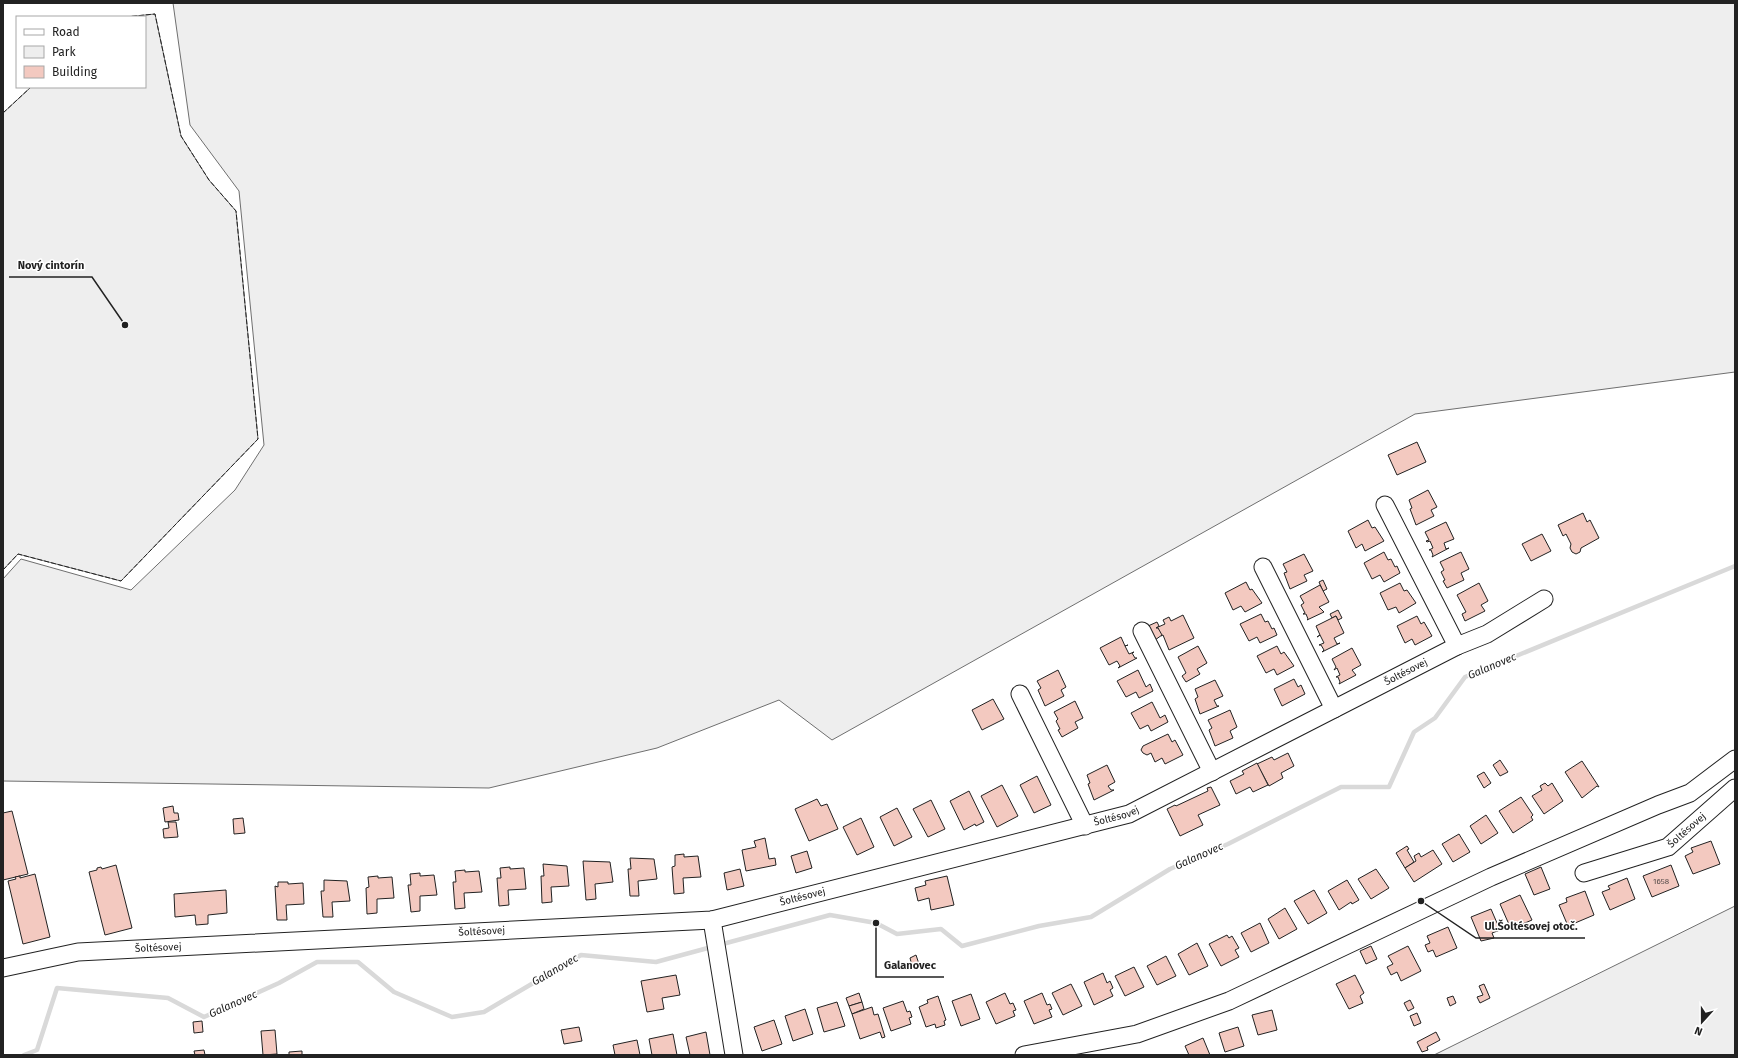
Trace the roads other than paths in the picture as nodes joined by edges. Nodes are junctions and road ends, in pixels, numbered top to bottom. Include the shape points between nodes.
1 (1385, 505) dead end
2 (1263, 566) dead end
3 (1544, 599) dead end
4 (1142, 631) dead end
5 (1457, 646) junction
6 (1020, 694) dead end
7 (1334, 709) junction
8 (1735, 759) edge
9 (1212, 772) junction
10 (1735, 788) edge
11 (1084, 826) junction
12 (1584, 873) dead end
13 (712, 920) junction
14 (3, 968) edge
15 (734, 1055) edge
16 (1024, 1055) edge

1 - 5 street
2 - 7 street
3 - 5 street, Šoltésovej via 1487,634
4 - 9 street
5 - 7 street, Šoltésovej
6 - 11 street
7 - 9 street, Šoltésovej
8 - 16 street via 1690,794 1658,805 1491,877 1229,1001 1137,1034
9 - 11 street, Šoltésovej via 1130,814
10 - 12 street, Šoltésovej via 1668,847
11 - 13 street, Šoltésovej
13 - 14 street, Šoltésovej via 78,952
13 - 15 street

